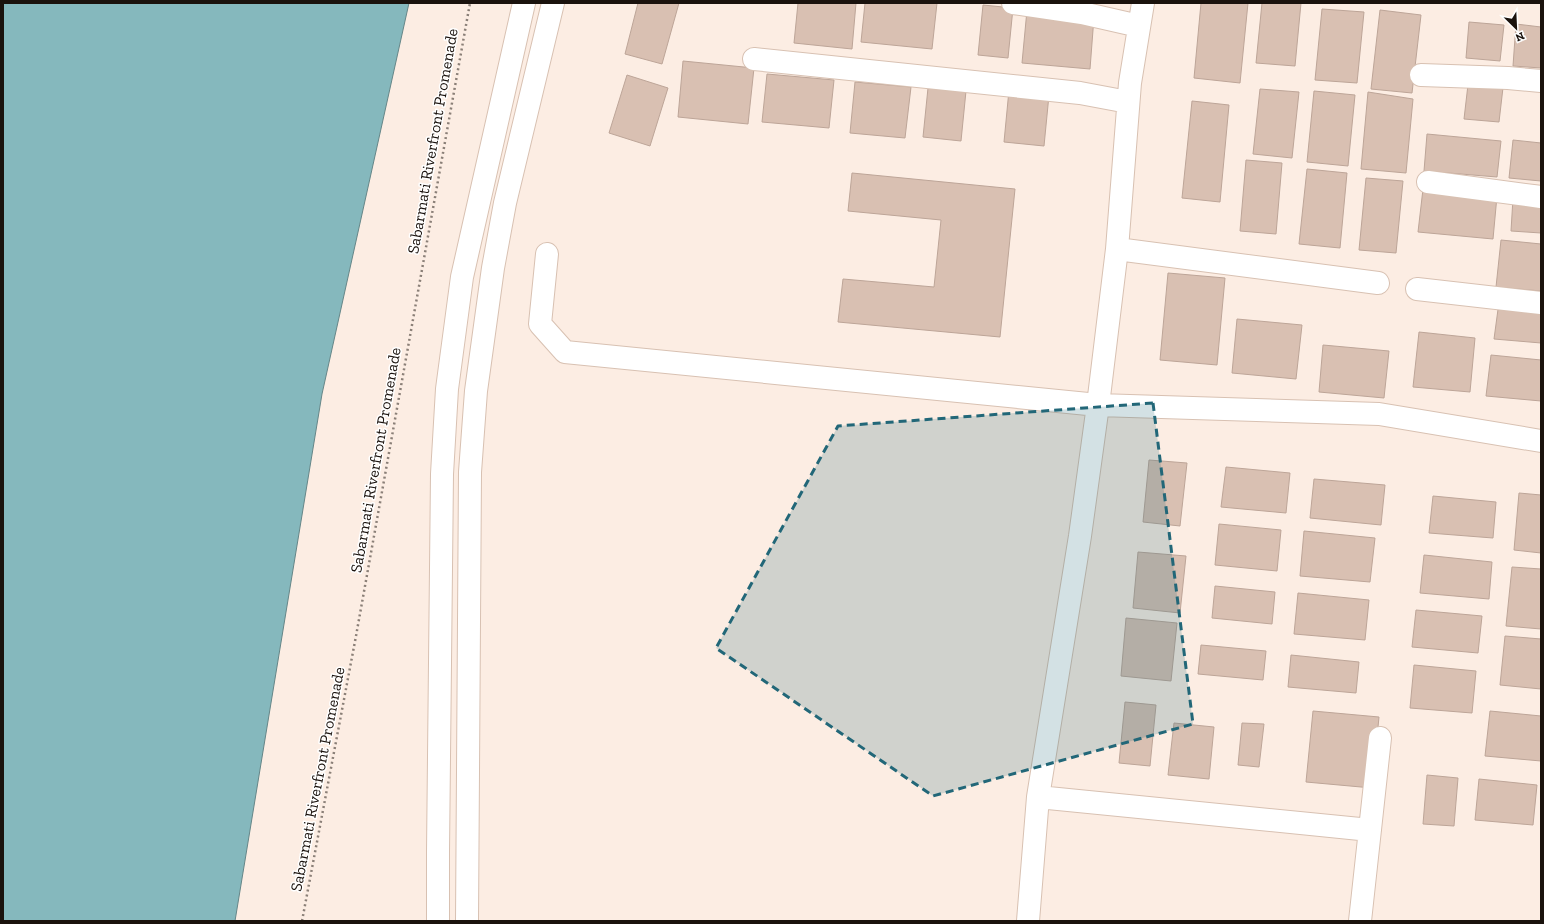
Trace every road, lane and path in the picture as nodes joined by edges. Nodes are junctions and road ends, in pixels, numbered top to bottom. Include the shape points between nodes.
1 (470, 3) edge
2 (524, 3) edge
3 (553, 3) edge
4 (1013, 3) edge
5 (1143, 3) edge
6 (1139, 26) junction
7 (754, 59) dead end
8 (1421, 75) dead end
9 (1541, 82) edge
10 (1128, 102) junction
11 (1428, 182) dead end
12 (1541, 197) edge
13 (1117, 249) junction
14 (547, 254) dead end
15 (1378, 283) dead end
16 (1417, 289) dead end
17 (1541, 303) edge
18 (1098, 405) junction
19 (1541, 441) edge
20 (1380, 738) dead end
21 (1038, 797) junction
22 (1370, 830) junction
23 (302, 921) edge
24 (438, 921) edge
25 (467, 921) edge
26 (1028, 921) edge
27 (1360, 921) edge

1 - 23 path, Sabarmati Riverfront Promenade
2 - 24 street via 462,277 447,389 442,474
3 - 25 street via 505,203 476,391 470,472
4 - 6 street via 1082,13
5 - 6 street
6 - 10 street
7 - 10 street via 1080,93
8 - 9 street via 1508,78
10 - 13 street
11 - 12 street
13 - 15 street
13 - 18 street
14 - 18 street via 540,324 565,352
16 - 17 street
18 - 19 street via 1379,414
18 - 21 street via 1080,536
20 - 22 street
21 - 22 street
21 - 26 street
22 - 27 street

